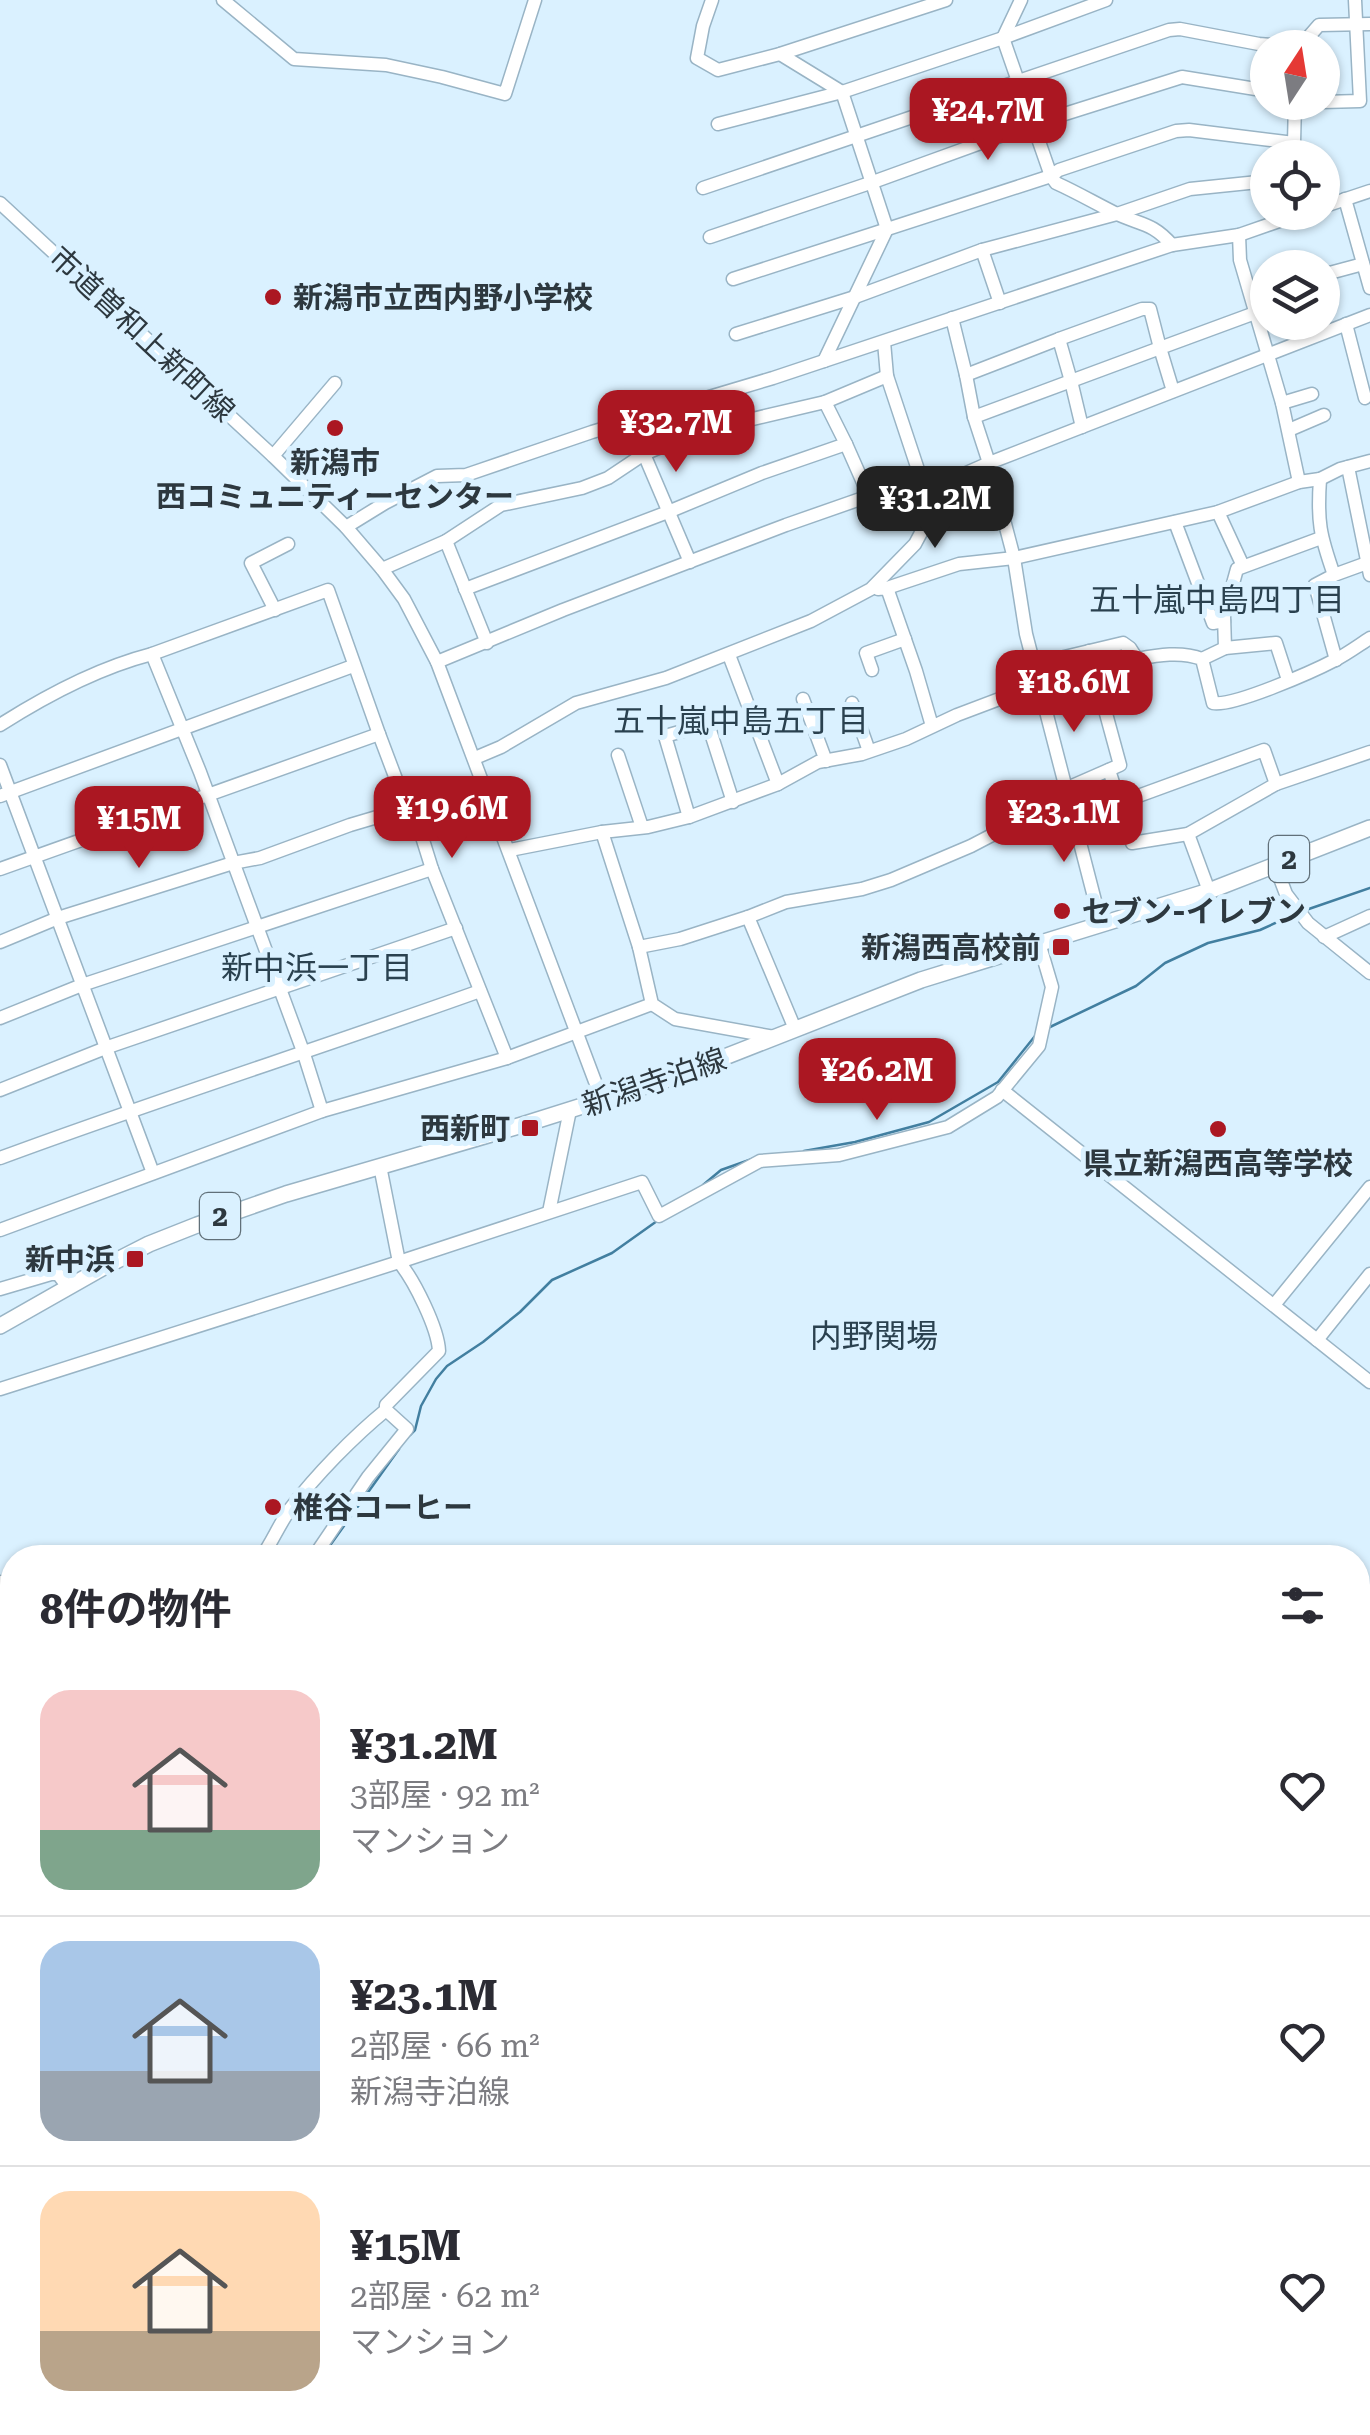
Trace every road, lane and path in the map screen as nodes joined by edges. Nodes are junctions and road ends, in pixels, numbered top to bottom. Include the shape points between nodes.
1 (224, 0) edge
2 (536, 0) edge
3 (712, 0) edge
4 (946, 0) edge
5 (1021, 0) edge
6 (1106, 0) edge
7 (1355, 0) edge
8 (904, 7) edge
9 (1363, 24) edge
10 (1315, 30) edge
11 (1003, 38) junction
12 (1250, 42) edge
13 (780, 54) junction
14 (1019, 82) junction
15 (1250, 88) edge
16 (842, 92) junction
17 (1340, 102) edge
18 (718, 124) dead end
19 (1033, 124) junction
20 (858, 138) junction
21 (1250, 142) edge
22 (1051, 176) junction
23 (872, 182) junction
24 (1250, 183) edge
25 (703, 188) dead end
26 (1370, 191) edge
27 (1345, 199) junction
28 (1340, 201) edge
29 (0, 203) edge
30 (1116, 214) junction
31 (887, 230) junction
32 (1251, 230) edge
33 (1239, 234) junction
34 (710, 237) dead end
35 (1172, 245) junction
36 (982, 250) junction
37 (1366, 270) edge
38 (1340, 273) edge
39 (733, 278) dead end
40 (1370, 288) edge
41 (1250, 295) edge
42 (855, 297) junction
43 (1000, 303) junction
44 (1250, 315) edge
45 (1370, 315) edge
46 (952, 318) junction
47 (1346, 324) junction
48 (736, 334) dead end
49 (1058, 339) junction
50 (1262, 340) edge
51 (884, 342) junction
52 (1160, 348) junction
53 (1266, 354) junction
54 (824, 361) junction
55 (966, 374) junction
56 (886, 376) junction
57 (1071, 380) junction
58 (335, 384) dead end
59 (1173, 392) junction
60 (1312, 394) dead end
61 (1365, 398) dead end
62 (825, 402) junction
63 (1282, 403) junction
64 (1324, 415) dead end
65 (974, 417) junction
66 (1082, 427) junction
67 (1290, 430) junction
68 (846, 444) junction
69 (644, 454) junction
70 (273, 456) junction
71 (1370, 461) edge
72 (989, 463) junction
73 (1348, 467) junction
74 (1320, 479) junction
75 (1300, 482) junction
76 (925, 491) junction
77 (869, 496) junction
78 (668, 512) junction
79 (1218, 512) junction
80 (1175, 522) junction
81 (346, 528) junction
82 (1321, 538) junction
83 (446, 540) junction
84 (288, 544) dead end
85 (1014, 558) junction
86 (690, 562) junction
87 (1243, 566) junction
88 (382, 568) junction
89 (1368, 569) edge
90 (1334, 575) junction
91 (465, 588) junction
92 (887, 588) junction
93 (871, 589) junction
94 (275, 610) junction
95 (1224, 621) junction
96 (1370, 638) edge
97 (905, 639) junction
98 (488, 643) junction
99 (1226, 648) junction
100 (1088, 651) junction
101 (152, 654) junction
102 (729, 654) junction
103 (1202, 658) junction
104 (1336, 660) junction
105 (438, 662) junction
106 (1035, 664) junction
107 (353, 666) junction
108 (872, 670) dead end
109 (1288, 680) junction
110 (1039, 684) junction
111 (803, 699) dead end
112 (852, 703) dead end
113 (0, 725) edge
114 (932, 726) junction
115 (182, 728) junction
116 (379, 734) junction
117 (869, 752) junction
118 (1370, 752) edge
119 (618, 755) dead end
120 (475, 758) junction
121 (826, 761) junction
122 (0, 765) edge
123 (1109, 770) junction
124 (778, 784) junction
125 (1276, 784) junction
126 (485, 785) junction
127 (1066, 792) junction
128 (6, 794) edge
129 (208, 795) junction
130 (733, 802) junction
131 (1119, 803) junction
132 (413, 808) junction
133 (689, 817) junction
134 (642, 828) junction
135 (1370, 828) edge
136 (602, 832) junction
137 (1188, 834) junction
138 (510, 850) junction
139 (35, 855) junction
140 (233, 864) junction
141 (1275, 865) junction
142 (432, 868) junction
143 (0, 869) edge
144 (1209, 891) junction
145 (1370, 916) edge
146 (748, 917) junction
147 (58, 918) junction
148 (1100, 924) junction
149 (257, 927) junction
150 (456, 928) junction
151 (1324, 936) junction
152 (0, 942) edge
153 (1039, 943) junction
154 (639, 947) junction
155 (1370, 973) edge
156 (82, 985) junction
157 (280, 988) junction
158 (480, 991) junction
159 (652, 1004) junction
160 (0, 1018) edge
161 (795, 1029) junction
162 (576, 1031) junction
163 (774, 1038) junction
164 (108, 1047) junction
165 (304, 1054) junction
166 (507, 1058) junction
167 (0, 1090) edge
168 (1002, 1090) junction
169 (602, 1100) junction
170 (130, 1110) junction
171 (570, 1110) junction
172 (322, 1111) junction
173 (0, 1158) edge
174 (380, 1166) junction
175 (153, 1173) junction
176 (1370, 1187) edge
177 (550, 1212) junction
178 (0, 1230) edge
179 (399, 1262) junction
180 (1370, 1274) edge
181 (67, 1286) junction
182 (0, 1289) edge
183 (1274, 1305) junction
184 (0, 1326) edge
185 (1317, 1340) junction
186 (1370, 1361) edge
187 (1364, 1378) edge
188 (0, 1389) edge
189 (386, 1410) junction
190 (271, 1545) edge
191 (322, 1545) edge

1 - 2 street via 294,59 386,65 505,94
3 - 13 street via 697,58 718,70
4 - 8 street
5 - 11 street
6 - 11 street
7 - 9 street
8 - 13 street
9 - 10 street
9 - 17 street via 1360,101
11 - 14 street
11 - 16 street
12 - 14 street via 1169,30
13 - 16 street
14 - 19 street
14 - 20 street
15 - 19 street via 1182,77
16 - 18 street
16 - 20 street
19 - 22 street
19 - 23 street
20 - 23 street
20 - 25 street
21 - 22 street via 1176,131
22 - 30 street
22 - 31 street
23 - 31 street
23 - 34 street
24 - 30 street via 1190,189
26 - 27 street
27 - 28 street
27 - 37 street
29 - 70 street, 市道曽和上新町線
30 - 35 street via 1152,227
30 - 36 street
31 - 39 street
31 - 42 street
32 - 33 street
33 - 35 street
33 - 41 street
35 - 43 street
36 - 42 street
36 - 43 street
37 - 38 street
37 - 40 street
42 - 48 street
42 - 54 street
43 - 46 street
44 - 52 street
45 - 47 street
46 - 51 street
46 - 55 street
47 - 53 street
47 - 61 street
49 - 52 street via 1150,309
49 - 55 street
49 - 57 street
50 - 53 street
51 - 54 street
51 - 56 street
52 - 57 street
52 - 59 street
53 - 59 street
53 - 63 street
54 - 81 street via 466,475 437,476
55 - 65 street
56 - 62 street
56 - 76 street
57 - 65 street
57 - 66 street
58 - 70 street
59 - 66 street
60 - 63 street
62 - 68 street
62 - 69 street via 727,424
63 - 67 street
64 - 67 street
65 - 72 street
66 - 72 street
67 - 75 street
68 - 77 street
68 - 78 street
69 - 78 street
69 - 83 street via 582,488 501,505
70 - 81 street, 市道曽和上新町線
71 - 73 street
72 - 76 street
72 - 85 street
73 - 74 street
73 - 89 street
74 - 75 street
74 - 82 street
75 - 79 street
76 - 77 street via 882,488
76 - 93 street via 932,512 915,544
77 - 86 street
78 - 86 street
78 - 91 street
79 - 80 street
79 - 87 street
80 - 85 street
80 - 95 street via 1213,623
81 - 88 street, 市道曽和上新町線
82 - 87 street
82 - 90 street
83 - 88 street
83 - 91 street
84 - 94 street via 251,563
85 - 92 street via 959,564
85 - 106 street
86 - 98 street
87 - 95 street
88 - 105 street, 市道曽和上新町線
89 - 90 street
90 - 104 street via 1315,585
91 - 98 street
92 - 93 street
92 - 97 street
93 - 102 street via 812,622
94 - 101 street
94 - 107 street via 328,590
95 - 99 street
96 - 104 street
97 - 108 street via 866,653
97 - 114 street
98 - 105 street
99 - 103 street
99 - 109 street via 1276,643
100 - 103 street via 1123,644 1137,659
100 - 106 street
100 - 123 street via 1120,765
101 - 113 street via 41,698
101 - 115 street
102 - 120 street via 576,703
102 - 124 street
103 - 109 street via 1213,703
104 - 109 street
105 - 120 street, 市道曽和上新町線
106 - 110 street
107 - 115 street
107 - 116 street
110 - 114 street
110 - 127 street
111 - 121 street
112 - 117 street
114 - 117 street
115 - 128 street
115 - 129 street
116 - 129 street
116 - 132 street
117 - 121 street
118 - 125 street
119 - 134 street
120 - 126 street, 市道曽和上新町線
121 - 124 street
122 - 128 street
123 - 127 street
123 - 131 street
124 - 130 street
125 - 131 street via 1264,750
125 - 137 street
126 - 132 street
126 - 138 street, 市道曽和上新町線
127 - 146 street via 971,846 891,880 786,902
127 - 148 street
128 - 139 street
129 - 139 street
129 - 140 street
130 - 133 street
130 - 133 street via 708,724 665,736
131 - 137 street via 1132,843
132 - 140 street
132 - 142 street
133 - 134 street
134 - 136 street
135 - 141 main road, 新潟寺泊線 / 2
136 - 138 street
136 - 154 street
137 - 144 street
138 - 162 street, 市道曽和上新町線
139 - 143 street
139 - 147 street
140 - 147 street
140 - 149 street
141 - 144 main road, 新潟寺泊線 / 2
141 - 151 street via 1294,907
142 - 149 street
142 - 150 street
144 - 148 main road, 新潟寺泊線 / 2
145 - 151 street
146 - 154 street
146 - 161 street
147 - 152 street
147 - 156 street
148 - 153 main road, 新潟寺泊線 / 2
149 - 156 street
149 - 157 street
150 - 157 street
150 - 158 street
151 - 155 street
153 - 161 main road, 新潟寺泊線 / 2
153 - 168 street via 1052,987 1039,1046
154 - 159 street
156 - 160 street
156 - 164 street
157 - 164 street
157 - 165 street
158 - 165 street
158 - 166 street
159 - 162 street
159 - 163 street via 675,1019
161 - 163 main road, 新潟寺泊線 / 2
162 - 166 street
162 - 169 street, 市道曽和上新町線
163 - 169 main road, 新潟寺泊線 / 2
164 - 167 street
164 - 170 street
165 - 170 street
165 - 172 street
166 - 172 street
168 - 177 street via 948,1127 840,1155 760,1161 659,1216 642,1182
168 - 183 street
169 - 171 main road, 新潟寺泊線 / 2
170 - 173 street
170 - 175 street
171 - 174 main road, 新潟寺泊線 / 2
171 - 177 street
172 - 175 street
174 - 179 street
174 - 181 main road, 新潟寺泊線 / 2 via 196,1225
175 - 178 street
176 - 183 street
177 - 179 street
179 - 188 street
179 - 189 street via 439,1351
180 - 185 street
181 - 182 street via 51,1274
181 - 184 main road, 新潟寺泊線 / 2
183 - 185 street
185 - 187 street
186 - 187 street
189 - 190 street via 327,1466
189 - 191 street via 407,1430

